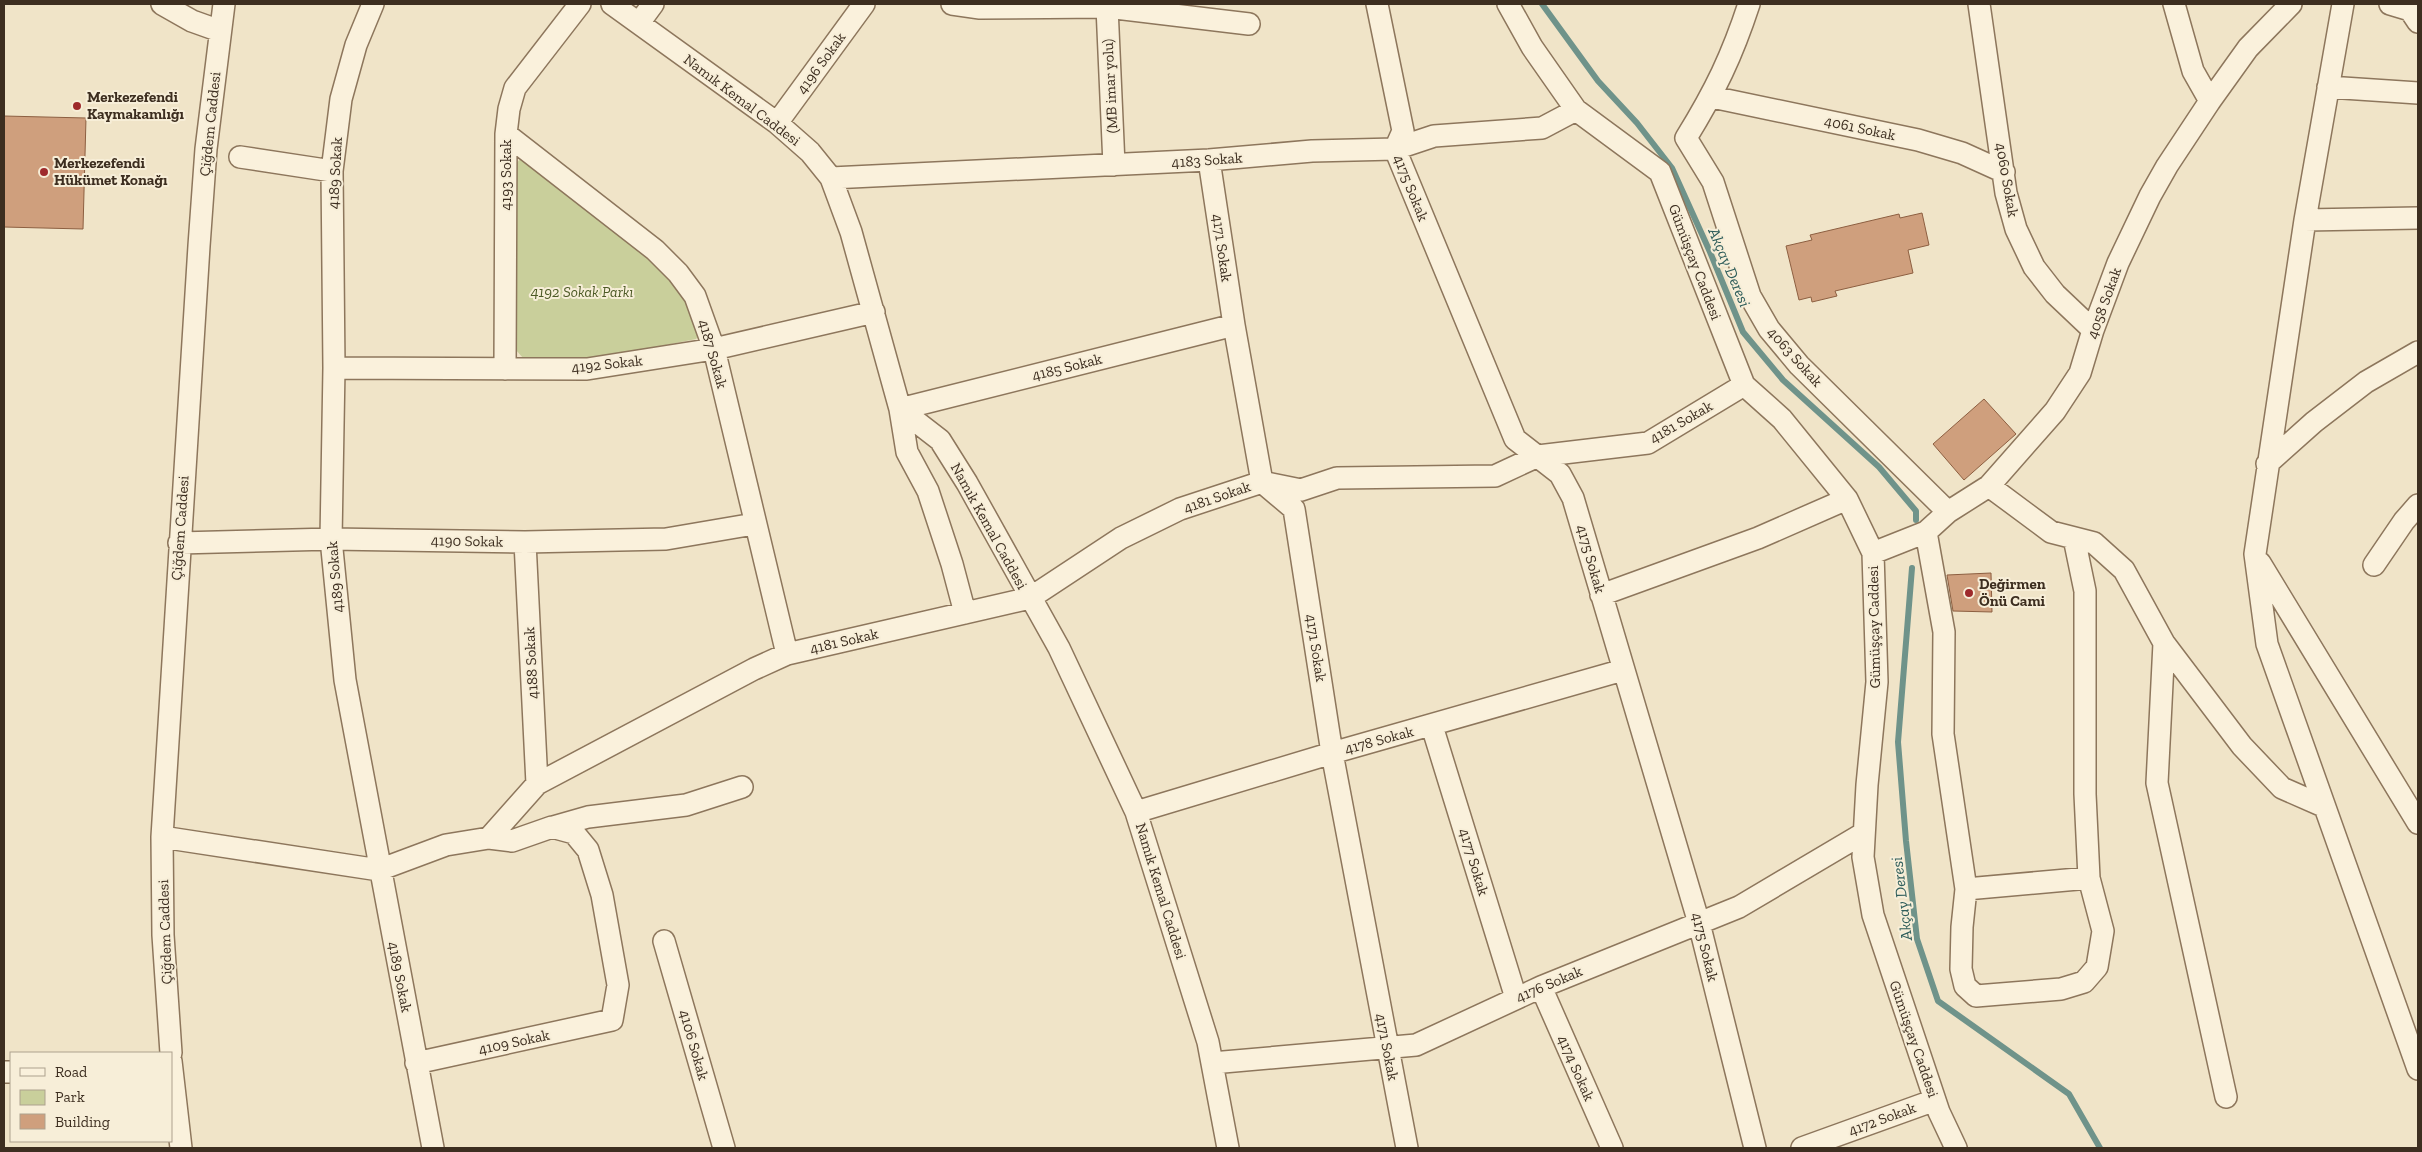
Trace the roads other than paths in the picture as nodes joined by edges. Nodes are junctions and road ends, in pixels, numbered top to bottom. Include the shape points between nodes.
1 (162, 4) edge
2 (224, 4) edge
3 (373, 4) edge
4 (580, 4) edge
5 (612, 4) edge
6 (652, 4) edge
7 (864, 4) edge
8 (952, 4) edge
9 (1377, 4) edge
10 (1508, 4) edge
11 (1749, 4) edge
12 (1980, 4) edge
13 (2174, 4) edge
14 (2291, 4) edge
15 (2343, 4) edge
16 (2390, 4) edge
17 (981, 6) edge
18 (1107, 7) junction
19 (2418, 22) edge
20 (639, 23) junction
21 (1249, 24) dead end
22 (220, 31) junction
23 (2328, 87) junction
24 (2418, 93) edge
25 (1712, 97) junction
26 (2210, 101) junction
27 (1576, 110) junction
28 (777, 123) junction
29 (506, 134) junction
30 (1395, 149) junction
31 (240, 157) dead end
32 (1209, 160) junction
33 (1114, 165) junction
34 (332, 171) junction
35 (2004, 172) junction
36 (831, 178) junction
37 (2418, 218) edge
38 (2305, 220) junction
39 (874, 312) junction
40 (1234, 325) junction
41 (2093, 330) junction
42 (714, 349) junction
43 (2418, 352) edge
44 (334, 368) junction
45 (505, 369) junction
46 (1744, 385) junction
47 (900, 409) junction
48 (1538, 456) junction
49 (2267, 464) junction
50 (1262, 482) junction
51 (1989, 486) junction
52 (1848, 499) junction
53 (2418, 505) edge
54 (1948, 512) junction
55 (754, 524) junction
56 (1926, 532) junction
57 (2074, 538) junction
58 (331, 539) junction
59 (525, 542) junction
60 (179, 543) junction
61 (1873, 554) junction
62 (2255, 554) junction
63 (2374, 565) dead end
64 (1601, 595) junction
65 (1030, 598) junction
66 (965, 613) junction
67 (2164, 643) junction
68 (787, 654) junction
69 (1623, 670) junction
70 (1432, 726) junction
71 (1332, 753) junction
72 (538, 784) junction
73 (742, 787) dead end
74 (2323, 806) junction
75 (1136, 812) junction
76 (2418, 823) edge
77 (552, 827) junction
78 (1864, 833) junction
79 (162, 837) junction
80 (489, 838) junction
81 (379, 870) junction
82 (2089, 878) junction
83 (1966, 889) junction
84 (1699, 923) junction
85 (664, 941) dead end
86 (1541, 987) junction
87 (1516, 998) junction
88 (1387, 1046) junction
89 (171, 1052) edge
90 (416, 1063) junction
91 (1212, 1063) junction
92 (172, 1069) edge
93 (2418, 1069) edge
94 (2226, 1097) dead end
95 (1935, 1100) junction
96 (181, 1148) edge
97 (433, 1148) edge
98 (724, 1148) edge
99 (1228, 1148) edge
100 (1407, 1148) edge
101 (1612, 1148) edge
102 (1755, 1148) edge
103 (1802, 1148) edge
104 (1956, 1148) edge

1 - 22 street via 192,21
2 - 22 street, Çiğdem Caddesi
3 - 34 street, 4189 Sokak via 356,45 341,99
4 - 29 street, 4193 Sokak via 515,88 508,110
5 - 20 street, Namık Kemal Caddesi
6 - 20 street
7 - 28 street, 4196 Sokak
8 - 17 street
9 - 30 street, 4175 Sokak via 1403,131
10 - 27 street, Gümüşçay Caddesi via 1532,47
11 - 25 street, 4063 Sokak via 1732,54
12 - 35 street, 4060 Sokak
13 - 26 street via 2193,70
14 - 26 street, 4058 Sokak via 2248,48
15 - 23 street
16 - 19 street via 2410,10
17 - 18 street
18 - 21 street
18 - 33 street, (MB imar yolu)
20 - 28 street, Namık Kemal Caddesi
22 - 60 street, Çiğdem Caddesi via 206,149
23 - 24 street
23 - 38 street
25 - 35 street, 4061 Sokak via 1918,140 1962,153
25 - 54 street, 4063 Sokak via 1686,138 1713,182 1750,296 1768,329 1799,365
26 - 41 street, 4058 Sokak via 2150,196 2118,263
27 - 30 street, 4183 Sokak via 1542,128 1434,136
27 - 46 street, Gümüşçay Caddesi via 1660,172
28 - 36 street, Namık Kemal Caddesi via 810,152
29 - 42 street, 4187 Sokak via 654,250 678,273 695,296
29 - 45 street, 4193 Sokak
30 - 32 street, 4183 Sokak via 1312,151
30 - 48 street, 4175 Sokak via 1515,440
31 - 34 street
32 - 33 street, 4183 Sokak
32 - 40 street, 4171 Sokak
33 - 36 street, 4183 Sokak
34 - 44 street, 4189 Sokak
35 - 41 street, 4060 Sokak via 2016,229 2034,267 2055,294
36 - 39 street, Namık Kemal Caddesi via 851,232
37 - 38 street
38 - 49 street
39 - 42 street, 4192 Sokak
39 - 47 street, Namık Kemal Caddesi
40 - 47 street, 4185 Sokak
40 - 50 street, 4171 Sokak
41 - 51 street, 4058 Sokak via 2080,373 2055,411
42 - 45 street, 4192 Sokak via 587,369
42 - 55 street, 4187 Sokak
43 - 49 street via 2366,382
44 - 45 street, 4192 Sokak
44 - 58 street, 4189 Sokak
46 - 48 street, 4181 Sokak via 1648,443
46 - 52 street, Gümüşçay Caddesi via 1782,419
47 - 65 street, Namık Kemal Caddesi via 940,440 967,482
47 - 66 street via 907,452 928,491
48 - 50 street, 4181 Sokak via 1495,476 1337,478 1301,490
48 - 64 street, 4175 Sokak via 1560,474 1574,498
49 - 62 street
50 - 65 street, 4181 Sokak via 1180,509 1121,538
50 - 71 street, 4171 Sokak via 1294,510
51 - 54 street, 4058 Sokak
51 - 57 street via 2051,532
52 - 61 street, Gümüşçay Caddesi
52 - 64 street via 1758,538
53 - 63 street
54 - 56 street, 4058 Sokak
55 - 59 street, 4190 Sokak via 666,539
55 - 68 street, 4187 Sokak
56 - 61 street, 4058 Sokak
56 - 83 street via 1944,632 1943,734
57 - 67 street via 2094,543 2124,570
57 - 82 street via 2085,591 2085,794
58 - 59 street, 4190 Sokak
58 - 60 street, 4190 Sokak
58 - 81 street, 4189 Sokak via 345,680
59 - 72 street, 4188 Sokak
60 - 79 street, Çiğdem Caddesi
61 - 78 street, Gümüşçay Caddesi via 1877,682
62 - 74 street via 2267,644
62 - 76 street via 2301,635
64 - 69 street, 4175 Sokak
65 - 66 street, 4181 Sokak
65 - 75 street, Namık Kemal Caddesi via 1059,648
66 - 68 street, 4181 Sokak
67 - 74 street via 2242,746 2282,788
67 - 94 street via 2157,783
68 - 72 street, 4181 Sokak via 712,689
69 - 70 street, 4178 Sokak via 1573,682
69 - 84 street, 4175 Sokak
70 - 71 street, 4178 Sokak
70 - 87 street, 4177 Sokak
71 - 75 street, 4178 Sokak
71 - 88 street, 4171 Sokak
72 - 80 street, 4181 Sokak
73 - 77 street via 686,805 588,816
74 - 93 street
75 - 91 street, Namık Kemal Caddesi
77 - 80 street via 512,842
77 - 90 street, 4109 Sokak via 574,833 588,850 602,894 618,985 612,1020
78 - 84 street, 4176 Sokak via 1739,907
78 - 95 street, Gümüşçay Caddesi via 1863,857 1873,915
79 - 81 street
79 - 89 street, Çiğdem Caddesi via 163,935
80 - 81 street via 446,845
81 - 90 street, 4189 Sokak
82 - 83 street
82 - 83 street via 2103,931 2097,967 2084,982 2061,989 1976,996 1965,986 1961,969
84 - 86 street, 4176 Sokak
84 - 102 street, 4175 Sokak
85 - 98 street, 4106 Sokak
86 - 87 street, 4176 Sokak
86 - 101 street, 4174 Sokak
87 - 88 street, 4176 Sokak via 1416,1045
88 - 91 street, 4176 Sokak
88 - 100 street, 4171 Sokak
90 - 97 street, 4189 Sokak
91 - 99 street, Namık Kemal Caddesi
92 - 96 street
95 - 103 street, 4172 Sokak
95 - 104 street, Gümüşçay Caddesi

